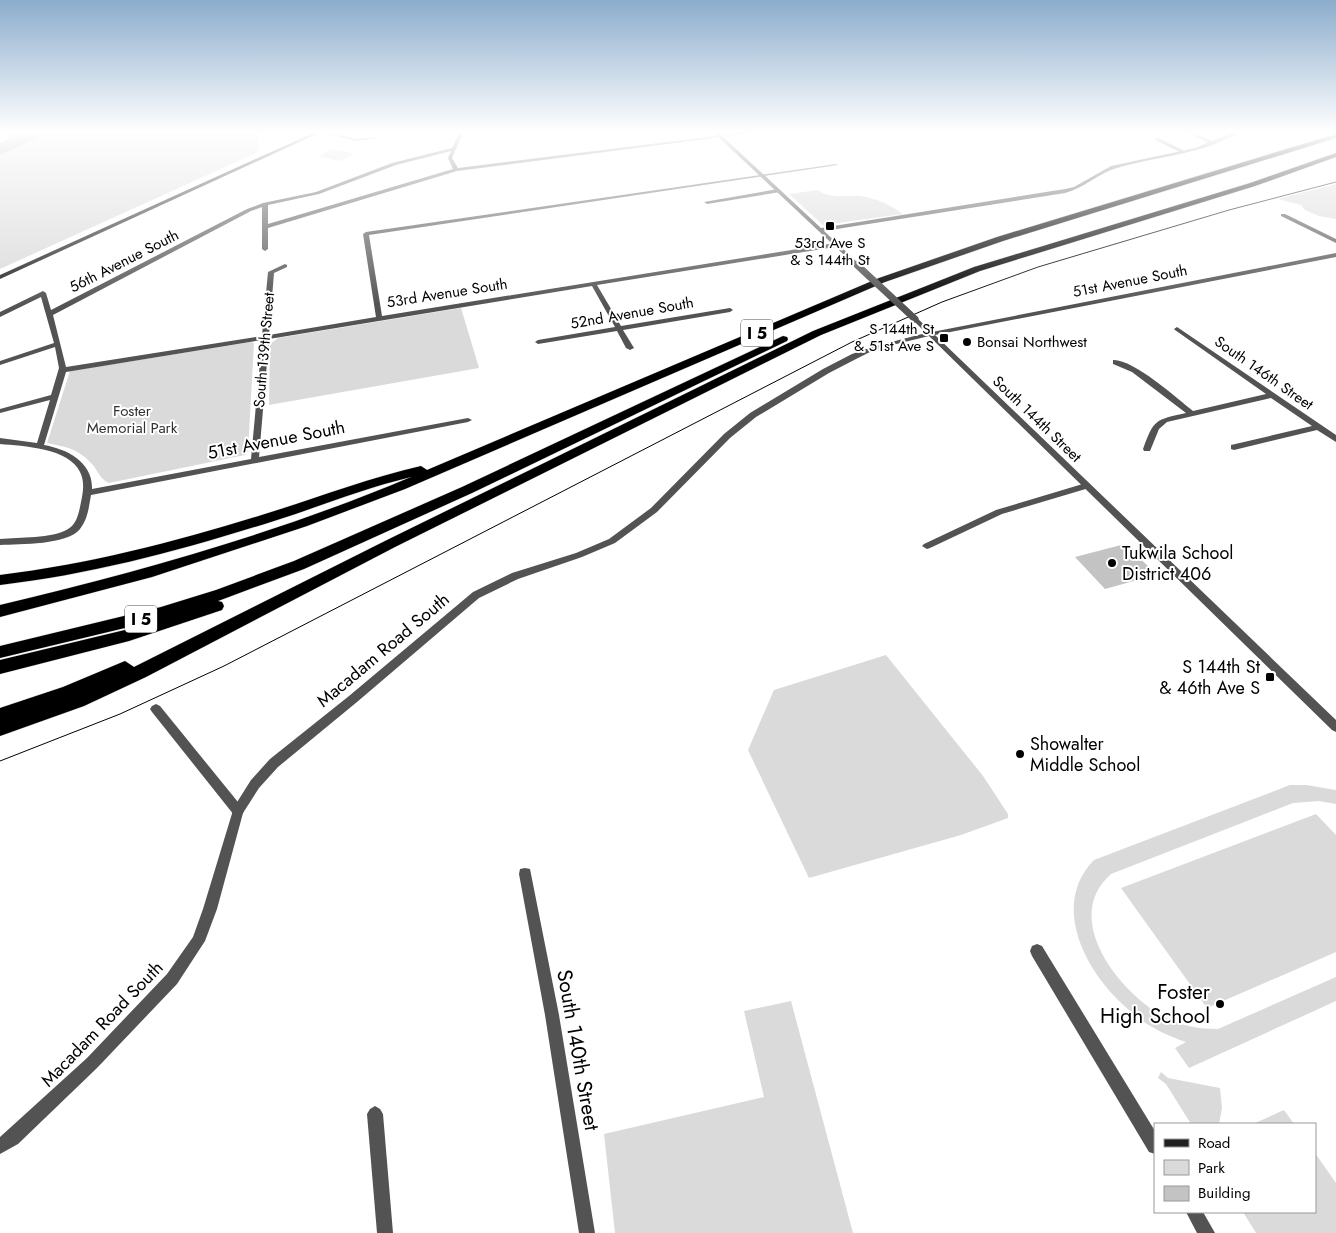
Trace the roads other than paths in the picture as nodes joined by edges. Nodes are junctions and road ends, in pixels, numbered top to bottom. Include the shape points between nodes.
1 (190, 191) edge
2 (324, 191) edge
3 (387, 191) edge
4 (663, 191) edge
5 (778, 191) joint
6 (1067, 191) edge
7 (1143, 191) edge
8 (1166, 191) edge
9 (1228, 191) edge
10 (1253, 191) edge
11 (706, 202) dead end
12 (265, 204) junction
13 (1282, 215) dead end
14 (1072, 217) junction
15 (265, 227) junction
16 (820, 230) junction
17 (1065, 240) junction
18 (1336, 241) edge
19 (835, 244) junction
20 (265, 249) dead end
21 (1336, 255) edge
22 (285, 266) dead end
23 (0, 277) edge
24 (593, 283) junction
25 (877, 308) junction
26 (730, 310) dead end
27 (49, 314) junction
28 (0, 315) edge
29 (379, 318) junction
30 (619, 329) junction
31 (1177, 329) dead end
32 (930, 334) junction
33 (264, 336) junction
34 (538, 342) dead end
35 (58, 344) junction
36 (630, 348) dead end
37 (0, 362) edge
38 (1116, 362) dead end
39 (63, 370) junction
40 (1272, 395) junction
41 (55, 396) junction
42 (0, 411) edge
43 (1192, 413) junction
44 (468, 420) dead end
45 (1318, 427) junction
46 (1336, 439) edge
47 (0, 441) edge
48 (40, 446) junction
49 (1234, 447) dead end
50 (1147, 449) dead end
51 (255, 461) junction
52 (447, 465) junction
53 (1086, 486) junction
54 (89, 492) junction
55 (0, 542) edge
56 (390, 544) junction
57 (927, 546) dead end
58 (0, 580) edge
59 (0, 611) edge
60 (227, 626) junction
61 (0, 652) edge
62 (0, 667) edge
63 (156, 709) dead end
64 (0, 716) edge
65 (1336, 728) edge
66 (0, 729) edge
67 (238, 810) junction
68 (525, 874) dead end
69 (1037, 951) dead end
70 (375, 1114) dead end
71 (1154, 1144) edge
72 (0, 1146) edge
73 (1195, 1213) edge
74 (385, 1233) edge
75 (587, 1233) edge
76 (1207, 1233) edge

1 - 23 main road
2 - 12 street, 56th Avenue South
3 - 15 street
4 - 29 street via 366,234
5 - 11 street
5 - 16 street, South 144th Street
6 - 16 street
7 - 14 highway
8 - 14 highway, I 5
9 - 17 highway, I 5
10 - 17 highway via 1127,227
12 - 15 street
12 - 27 street, 56th Avenue South
13 - 18 street
14 - 52 highway, I 5 via 882,280
15 - 20 street
16 - 19 street, South 144th Street
17 - 25 highway, I 5
19 - 24 street, 53rd Avenue South
19 - 32 street, South 144th Street, bridge
21 - 32 street, 51st Avenue South
22 - 33 street, South 139th Street via 271,272
24 - 29 street, 53rd Avenue South
24 - 30 street
25 - 56 highway, I 5 via 780,351
25 - 61 highway, I 5 via 768,345 467,490 299,565 161,614
26 - 30 street, 52nd Avenue South
27 - 28 street via 43,293
27 - 35 street
29 - 33 street, 53rd Avenue South
30 - 34 street, 52nd Avenue South
30 - 36 street
31 - 40 street, South 146th Street
32 - 53 street, South 144th Street
32 - 67 street, Macadam Road South via 855,356 753,415 727,436 654,510 612,541 515,576 476,595 274,764
33 - 39 street, 53rd Avenue South
33 - 51 street, South 139th Street
35 - 37 street
35 - 39 street
38 - 43 street via 1135,370
39 - 41 street
40 - 43 street
40 - 45 street, South 146th Street
41 - 42 street
41 - 48 street
43 - 50 street via 1158,423
44 - 51 street, 51st Avenue South
45 - 46 street, South 146th Street
45 - 49 street
47 - 48 street
48 - 54 street via 73,457 86,473
51 - 54 street, 51st Avenue South
52 - 58 highway via 394,476 226,532 118,560 54,574
52 - 59 highway, I 5 via 267,536 123,581
53 - 57 street via 999,512
53 - 65 street, South 144th Street
54 - 55 street via 80,524 71,532
56 - 60 highway, I 5
56 - 62 highway via 334,559 175,620 90,646
60 - 64 highway, I 5 via 68,692
60 - 66 highway via 78,701
63 - 67 street
67 - 72 street, Macadam Road South via 198,941 172,979 92,1063
68 - 75 street, South 140th Street via 552,1015
69 - 71 street
70 - 74 street
73 - 76 street

